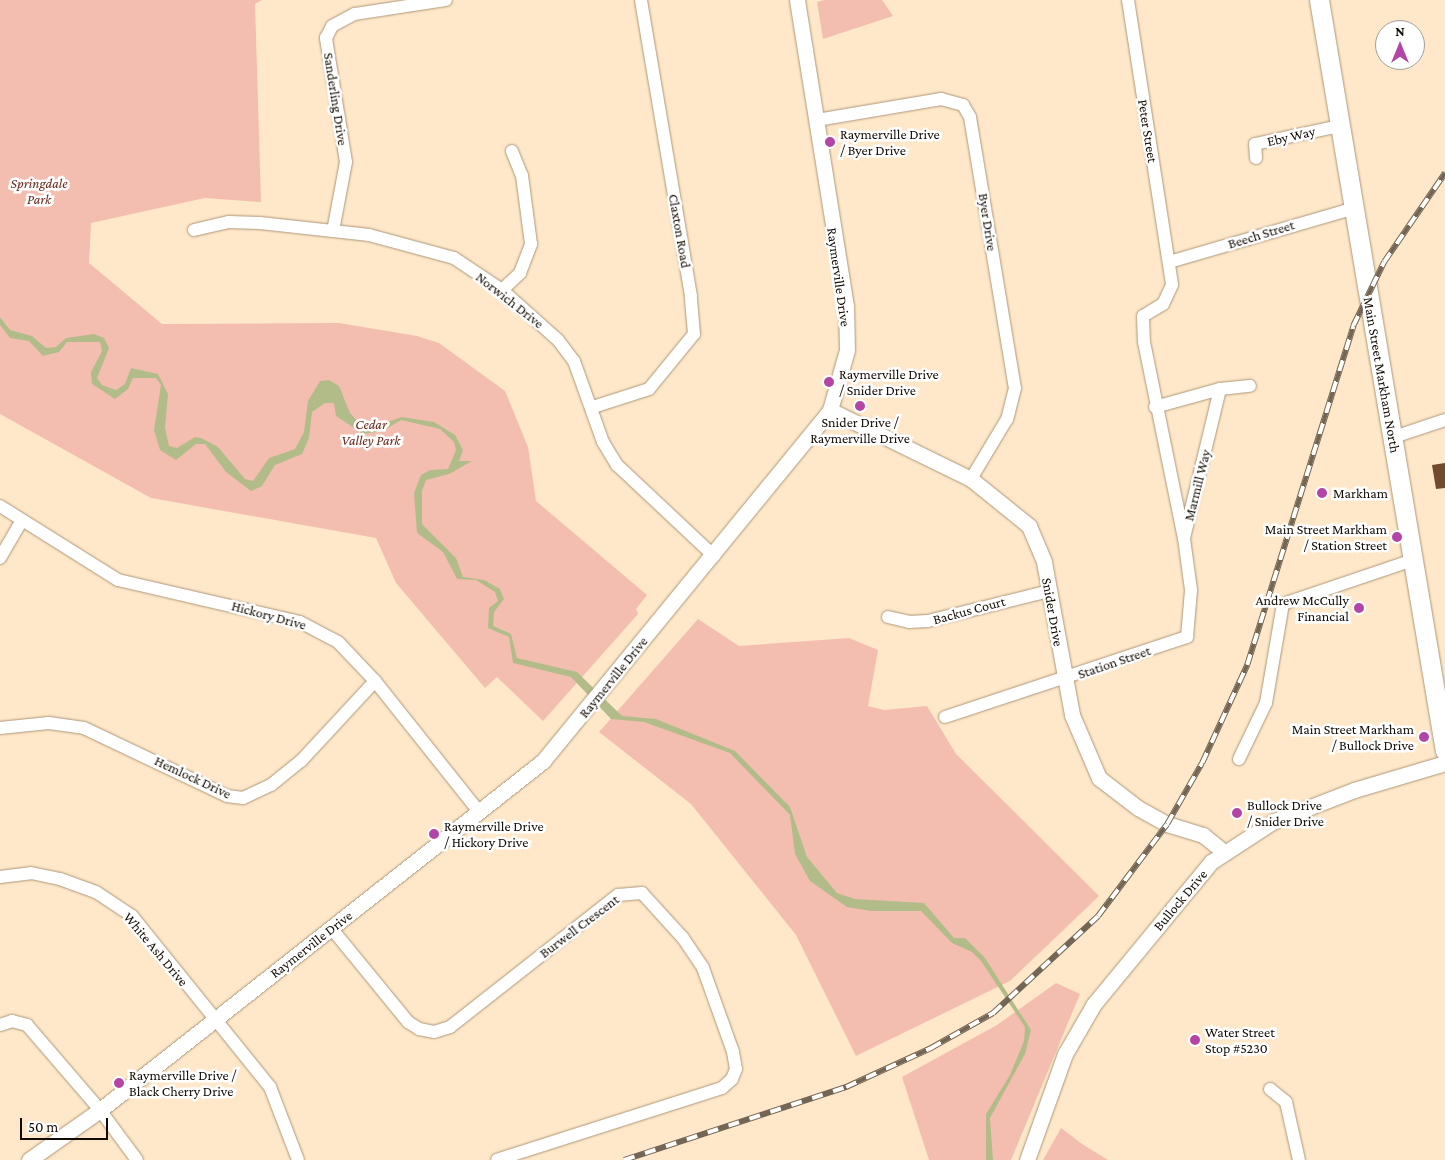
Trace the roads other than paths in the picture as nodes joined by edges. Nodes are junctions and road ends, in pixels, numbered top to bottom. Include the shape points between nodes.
1 (446, 0) edge
2 (641, 0) edge
3 (797, 0) edge
4 (1128, 0) edge
5 (1319, 0) edge
6 (817, 120) junction
7 (1340, 126) junction
8 (512, 151) dead end
9 (1256, 158) dead end
10 (1355, 208) junction
11 (194, 230) dead end
12 (333, 231) junction
13 (1169, 262) junction
14 (502, 290) junction
15 (1250, 386) dead end
16 (1220, 389) junction
17 (593, 407) junction
18 (1155, 407) junction
19 (830, 410) junction
20 (1445, 420) edge
21 (1394, 436) junction
22 (971, 479) junction
23 (0, 506) edge
24 (22, 520) junction
25 (1184, 538) junction
26 (714, 556) junction
27 (0, 558) edge
28 (1413, 560) junction
29 (1049, 590) junction
30 (888, 617) dead end
31 (1064, 680) junction
32 (375, 681) junction
33 (945, 717) dead end
34 (0, 728) edge
35 (1445, 751) edge
36 (1239, 759) dead end
37 (1445, 763) edge
38 (480, 813) junction
39 (1224, 852) junction
40 (0, 877) edge
41 (332, 928) junction
42 (215, 1020) junction
43 (0, 1024) edge
44 (1270, 1090) dead end
45 (100, 1110) junction
46 (29, 1160) edge
47 (137, 1160) edge
48 (298, 1160) edge
49 (497, 1160) edge
50 (1027, 1160) edge
51 (1299, 1160) edge

1 - 12 street, Sanderling Drive via 355,14 332,26 326,38 346,162
2 - 17 street, Claxton Road via 692,296 694,334 649,389
3 - 6 street, Raymerville Drive
4 - 13 street, Peter Street
5 - 7 main road, Main Street Markham North
6 - 19 street, Raymerville Drive via 847,329 843,374
6 - 22 street, Byer Drive via 941,100 963,105 970,117 1015,388 1007,419
7 - 9 street, Eby Way via 1255,144
7 - 10 main road, Main Street Markham North
8 - 14 street via 522,176 531,244 520,273
10 - 13 street, Beech Street
10 - 21 main road, Main Street Markham North
11 - 12 street, Norwich Drive via 229,222
12 - 14 street, Norwich Drive via 437,251
13 - 18 street, Marmill Way via 1172,285 1168,297 1143,316
14 - 17 street, Norwich Drive via 558,340 574,361
15 - 16 street
16 - 18 street
16 - 25 street, Marmill Way
17 - 26 street, Norwich Drive via 603,442 617,465
18 - 25 street, Marmill Way
19 - 22 street, Snider Drive
19 - 26 street, Raymerville Drive
20 - 21 street
21 - 28 main road, Main Street Markham North
22 - 29 street, Snider Drive via 1029,526 1044,562
23 - 24 street, Hickory Drive
24 - 27 street
24 - 32 street, Hickory Drive via 105,572 132,585 243,606 318,629 338,642
25 - 31 street, Station Street via 1191,590 1187,637
26 - 38 street, Raymerville Drive via 542,761
28 - 35 main road, Main Street Markham North
28 - 36 street via 1283,604 1266,703
29 - 30 street, Backus Court via 928,621 909,622
29 - 31 street, Snider Drive
31 - 33 street, Station Street
31 - 39 street, Snider Drive via 1077,732 1099,778 1138,808 1166,824 1203,835
32 - 34 street, Hemlock Drive via 301,761 271,785 242,798 227,796 84,728 49,723
32 - 38 street, Hickory Drive
37 - 39 street, Bullock Drive via 1293,813
38 - 41 street, Raymerville Drive
39 - 50 street, Bullock Drive via 1211,862 1094,1004 1065,1054
40 - 42 street, White Ash Drive via 46,876 96,892 115,903 132,916
41 - 42 street, Raymerville Drive
41 - 49 street, Burwell Crescent via 408,1022 419,1029 434,1032 450,1027 618,894 642,893 660,908 688,945 704,968 733,1052 736,1069 732,1079 722,1088
42 - 45 street, Raymerville Drive
42 - 48 street via 242,1050 278,1101
43 - 45 street via 12,1021 27,1025
44 - 51 street via 1286,1102
45 - 46 street, Raymerville Drive
45 - 47 street

